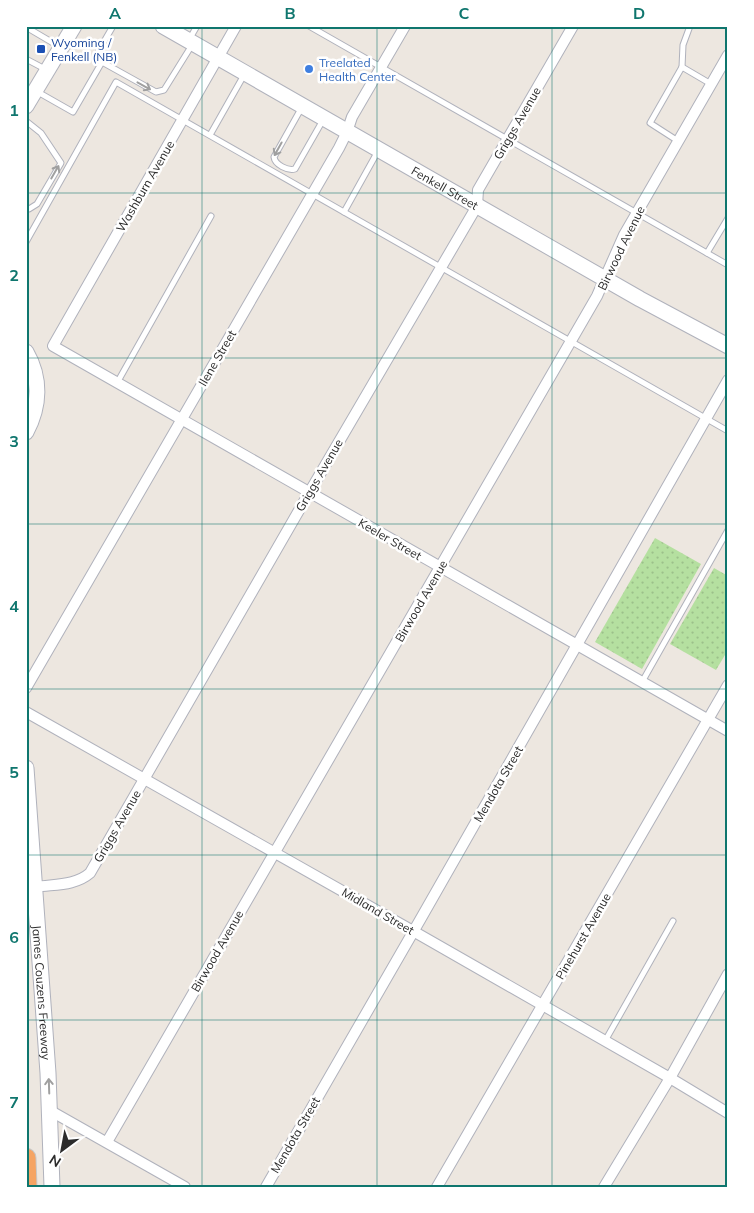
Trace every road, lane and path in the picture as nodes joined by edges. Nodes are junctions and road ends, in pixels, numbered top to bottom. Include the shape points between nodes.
1 (74, 26) edge
2 (113, 26) edge
3 (197, 26) edge
4 (236, 26) edge
5 (308, 26) edge
6 (405, 26) edge
7 (573, 26) edge
8 (690, 26) edge
9 (26, 27) edge
10 (168, 27) edge
11 (318, 28) edge
12 (190, 42) junction
13 (61, 48) junction
14 (728, 55) edge
15 (26, 58) edge
16 (217, 58) junction
17 (102, 62) junction
18 (682, 67) junction
19 (381, 68) junction
20 (47, 71) junction
21 (245, 74) junction
22 (711, 84) junction
23 (35, 91) junction
24 (26, 106) edge
25 (302, 107) junction
26 (323, 119) junction
27 (26, 120) edge
28 (183, 120) junction
29 (347, 132) junction
30 (210, 135) junction
31 (507, 140) junction
32 (679, 141) junction
33 (379, 150) junction
34 (313, 194) junction
35 (477, 206) junction
36 (26, 209) edge
37 (344, 212) junction
38 (637, 213) junction
39 (211, 216) dead end
40 (728, 218) edge
41 (26, 242) edge
42 (707, 253) junction
43 (728, 265) edge
44 (441, 267) junction
45 (604, 279) junction
46 (571, 341) junction
47 (53, 346) joint
48 (728, 346) edge
49 (26, 352) edge
50 (728, 380) edge
51 (117, 383) junction
52 (706, 419) junction
53 (182, 420) junction
54 (728, 431) edge
55 (26, 432) edge
56 (308, 493) junction
57 (728, 530) edge
58 (440, 568) junction
59 (576, 646) junction
60 (642, 682) junction
61 (728, 685) edge
62 (26, 688) edge
63 (26, 712) edge
64 (708, 720) junction
65 (728, 731) edge
66 (26, 768) edge
67 (145, 779) junction
68 (275, 853) junction
69 (36, 887) junction
70 (672, 921) dead end
71 (413, 931) junction
72 (728, 974) edge
73 (542, 1005) junction
74 (605, 1041) junction
75 (670, 1078) junction
76 (50, 1110) junction
77 (728, 1113) edge
78 (106, 1142) junction
79 (26, 1158) edge
80 (27, 1187) edge
81 (52, 1187) edge
82 (185, 1187) edge
83 (266, 1187) edge
84 (437, 1187) edge
85 (604, 1187) edge

1 - 13 street
2 - 17 lane via 98,52
3 - 12 lane
4 - 16 street, Washburn Avenue
5 - 11 lane
6 - 19 street, Ilene Street
7 - 31 street, Griggs Avenue
8 - 18 lane via 683,45
9 - 13 lane
10 - 12 street, Fenkell Street
11 - 19 lane
12 - 16 street, Fenkell Street
17 -> 12 lane via 156,92 164,90
13 - 20 street
14 - 22 street, Birwood Avenue
15 - 20 lane
16 - 21 street, Fenkell Street
16 - 28 street, Washburn Avenue
17 - 23 lane via 73,112
18 - 22 lane
18 - 32 lane via 650,123
19 - 29 street, Ilene Street via 352,117
19 - 31 lane
20 - 23 street
21 - 25 street, Fenkell Street
21 - 30 lane
22 - 32 street, Birwood Avenue
23 - 24 street
25 - 26 street, Fenkell Street
25 -> 26 lane via 274,157 275,162 289,170 295,169
26 - 29 street, Fenkell Street
36 -> 27 lane via 37,204 61,163 41,133
28 - 30 lane
28 - 41 lane via 116,82
28 - 47 street, Washburn Avenue
29 - 33 street, Fenkell Street
29 - 34 street, Ilene Street
30 - 34 lane
31 - 35 street, Griggs Avenue via 478,190
31 - 38 lane
32 - 38 street, Birwood Avenue
33 - 35 street, Fenkell Street
33 - 37 lane
34 - 37 lane
34 - 53 street, Ilene Street
35 - 44 street, Griggs Avenue
35 - 45 street, Fenkell Street
37 - 44 lane
38 - 42 lane
38 - 45 street, Birwood Avenue
39 - 51 lane
40 - 42 lane
42 - 43 lane
44 - 46 lane
44 - 56 street, Griggs Avenue
45 - 46 street, Birwood Avenue
45 - 48 street, Fenkell Street
46 - 52 lane
46 - 58 street, Birwood Avenue
47 - 51 street, Keeler Street
49 - 55 street via 38,390 35,412
50 - 52 street, Mendota Street
51 - 53 street, Keeler Street
52 - 54 lane
52 - 59 street, Mendota Street
53 - 56 street, Keeler Street
53 - 62 street, Ilene Street
56 - 58 street, Keeler Street
56 - 67 street, Griggs Avenue
57 - 60 lane
58 - 59 street, Keeler Street
58 - 68 street, Birwood Avenue
59 - 60 street, Keeler Street
59 - 71 street, Mendota Street
60 - 64 street, Keeler Street
61 - 64 street, Pinehurst Avenue
63 - 67 street, Midland Street
64 - 65 street, Keeler Street
64 - 73 street, Pinehurst Avenue
66 - 69 street, James Couzens Freeway
67 - 68 street, Midland Street
67 - 69 street, Griggs Avenue via 90,873 74,882
68 - 71 street, Midland Street
68 - 78 street, Birwood Avenue
76 -> 69 street, James Couzens Freeway
70 - 74 lane
71 - 73 street, Midland Street
71 - 83 street, Mendota Street
72 - 75 street
73 - 74 street, Midland Street
73 - 84 street, Pinehurst Avenue
74 - 75 street, Midland Street
75 - 77 street, Midland Street
75 - 85 street
76 - 78 street
76 - 81 street, James Couzens Freeway
78 - 82 street
79 - 80 highway

